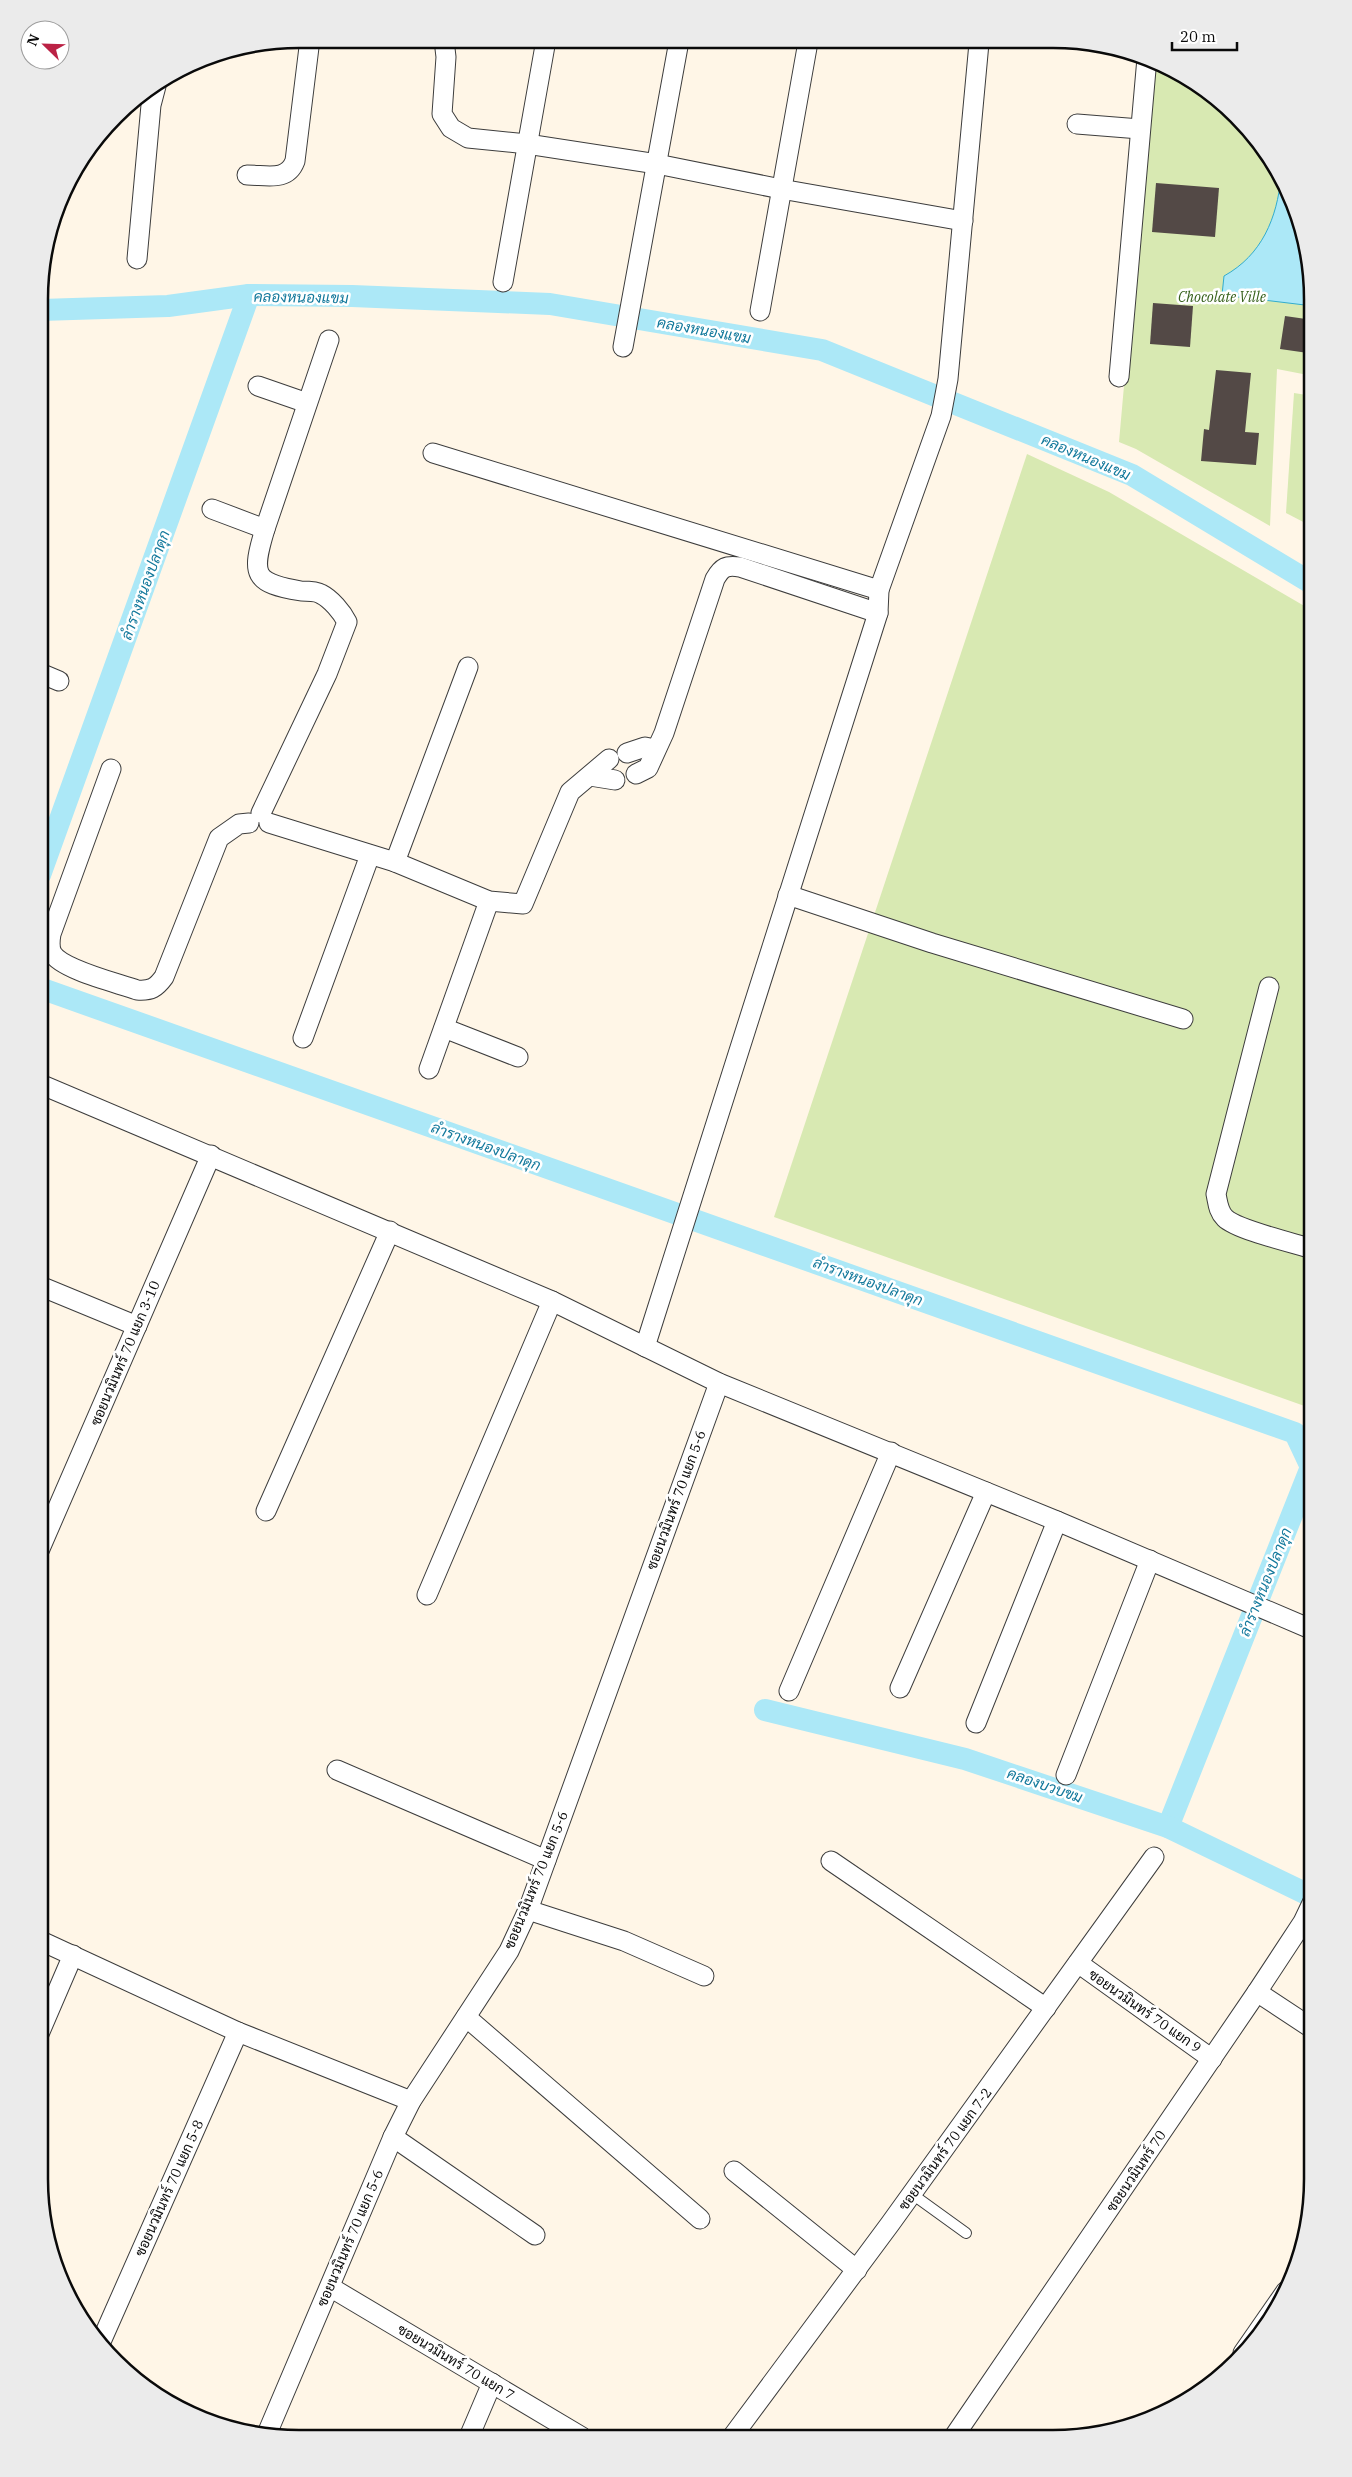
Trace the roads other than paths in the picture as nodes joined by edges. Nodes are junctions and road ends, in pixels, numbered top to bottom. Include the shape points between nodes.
1 (309, 48) edge
2 (445, 48) edge
3 (545, 48) edge
4 (678, 48) edge
5 (807, 48) edge
6 (979, 48) edge
7 (1145, 66) edge
8 (154, 93) edge
9 (1077, 124) dead end
10 (1140, 129) junction
11 (527, 144) junction
12 (657, 164) junction
13 (247, 175) dead end
14 (780, 189) junction
15 (962, 221) junction
16 (137, 259) dead end
17 (503, 282) dead end
18 (760, 310) dead end
19 (329, 340) dead end
20 (623, 347) dead end
21 (1119, 377) dead end
22 (258, 386) dead end
23 (307, 403) junction
24 (433, 453) dead end
25 (212, 509) dead end
26 (265, 529) junction
27 (880, 590) junction
28 (878, 613) junction
29 (468, 667) dead end
30 (48, 676) edge
31 (59, 681) dead end
32 (655, 749) junction
33 (627, 753) dead end
34 (609, 760) dead end
35 (111, 769) dead end
36 (636, 774) dead end
37 (590, 776) junction
38 (615, 780) dead end
39 (260, 820) junction
40 (370, 855) junction
41 (395, 862) junction
42 (788, 895) junction
43 (490, 901) junction
44 (1269, 988) dead end
45 (1183, 1019) dead end
46 (444, 1028) junction
47 (303, 1038) dead end
48 (518, 1057) dead end
49 (429, 1069) dead end
50 (48, 1087) edge
51 (211, 1155) junction
52 (390, 1231) junction
53 (1304, 1246) edge
54 (48, 1289) edge
55 (552, 1301) junction
56 (137, 1326) junction
57 (645, 1346) junction
58 (719, 1383) junction
59 (891, 1452) junction
60 (986, 1492) junction
61 (266, 1511) dead end
62 (1057, 1522) junction
63 (48, 1529) edge
64 (1150, 1560) junction
65 (427, 1594) dead end
66 (1304, 1626) edge
67 (900, 1688) dead end
68 (789, 1691) dead end
69 (976, 1723) dead end
70 (337, 1770) dead end
71 (1066, 1775) dead end
72 (1154, 1857) dead end
73 (546, 1860) junction
74 (831, 1860) dead end
75 (528, 1910) junction
76 (1304, 1920) edge
77 (48, 1944) edge
78 (73, 1955) junction
79 (1078, 1963) junction
80 (704, 1976) dead end
81 (1258, 1992) junction
82 (1046, 2008) junction
83 (48, 2013) edge
84 (466, 2017) junction
85 (1304, 2023) edge
86 (238, 2032) junction
87 (1212, 2059) junction
88 (411, 2101) junction
89 (393, 2137) junction
90 (734, 2172) dead end
91 (912, 2194) junction
92 (700, 2219) dead end
93 (966, 2233) dead end
94 (535, 2235) dead end
95 (857, 2270) junction
96 (330, 2287) junction
97 (103, 2336) edge
98 (492, 2383) junction
99 (270, 2427) edge
100 (472, 2430) edge
101 (570, 2430) edge
102 (737, 2430) edge
103 (959, 2430) edge

1 - 13 street via 296,161 285,175
2 - 11 street via 442,114 451,128 468,138
3 - 11 street
4 - 12 street
5 - 14 street
6 - 15 street
7 - 10 street
8 - 16 street
9 - 10 street
10 - 21 street
11 - 12 street
11 - 17 street
12 - 14 street
12 - 20 street
14 - 15 street
14 - 18 street
15 - 27 street via 948,379 941,416
19 - 23 street
22 - 23 street
23 - 26 street
24 - 27 street
25 - 26 street
26 - 39 street via 256,556 258,571 265,581 273,586 320,594 342,613 347,622
27 - 28 street
28 - 32 street via 740,566 729,565 721,569 664,733
28 - 42 street
29 - 41 street
30 - 31 street
32 - 33 street via 645,747
32 - 36 street via 648,768
34 - 37 street
35 - 39 street via 49,944 52,953 62,963 137,990 148,991 157,987 164,977 219,838 238,824
37 - 38 street
37 - 43 street via 570,792 523,904
39 - 40 street
40 - 41 street
40 - 47 street
41 - 43 street
42 - 45 street via 932,943
42 - 57 street
43 - 46 street
44 - 53 street via 1216,1194 1219,1210 1226,1220
46 - 48 street
46 - 49 street
50 - 51 street
51 - 52 street
51 - 56 street, ซอยนวมินทร์ 70 แยก 3-10
52 - 55 street
52 - 61 street
54 - 56 street
55 - 57 street
55 - 65 street
56 - 63 street, ซอยนวมินทร์ 70 แยก 3-10
57 - 58 street
58 - 59 street
58 - 73 street, ซอยนวมินทร์ 70 แยก 5-6
59 - 60 street
59 - 68 street
60 - 62 street
60 - 67 street
62 - 64 street
62 - 69 street
64 - 66 street
64 - 71 street
70 - 73 street
72 - 79 street, ซอยนวมินทร์ 70 แยก 7-2
73 - 75 street, ซอยนวมินทร์ 70 แยก 5-6
74 - 82 street
75 - 80 street via 624,1941
75 - 84 street, ซอยนวมินทร์ 70 แยก 5-6 via 510,1951
76 - 81 street, ซอยนวมินทร์ 70
77 - 78 street
78 - 83 street
78 - 86 street
79 - 82 street, ซอยนวมินทร์ 70 แยก 7-2
79 - 87 street, ซอยนวมินทร์ 70 แยก 9
81 - 85 street
81 - 87 street, ซอยนวมินทร์ 70
82 - 91 street, ซอยนวมินทร์ 70 แยก 7-2
84 - 88 street, ซอยนวมินทร์ 70 แยก 5-6
84 - 92 street
86 - 88 street
86 - 97 street, ซอยนวมินทร์ 70 แยก 5-8
87 - 103 street, ซอยนวมินทร์ 70
88 - 89 street, ซอยนวมินทร์ 70 แยก 5-6
89 - 94 street
89 - 96 street, ซอยนวมินทร์ 70 แยก 5-6
90 - 95 street
91 - 93 lane
91 - 95 street, ซอยนวมินทร์ 70 แยก 7-2
95 - 102 street, ซอยนวมินทร์ 70 แยก 7-2
96 - 98 street, ซอยนวมินทร์ 70 แยก 7
96 - 99 street, ซอยนวมินทร์ 70 แยก 5-6
98 - 100 street
98 - 101 street, ซอยนวมินทร์ 70 แยก 7

